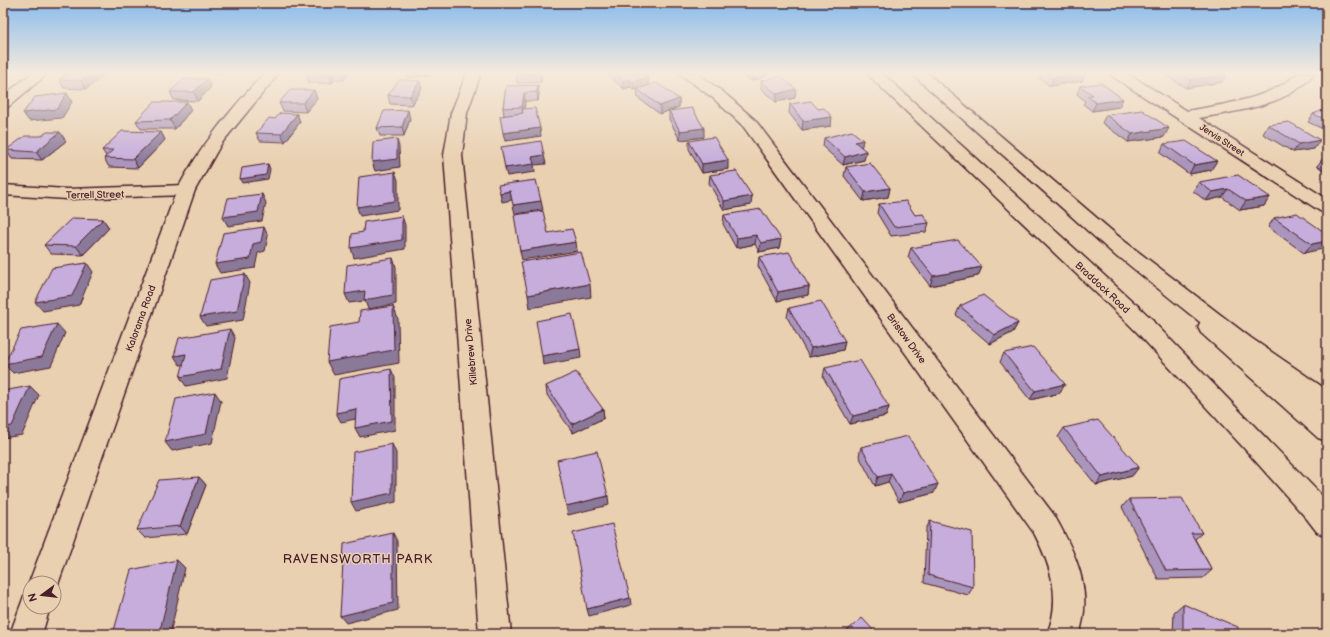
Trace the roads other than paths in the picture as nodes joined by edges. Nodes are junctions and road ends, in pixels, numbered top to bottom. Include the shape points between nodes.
1 (246, 103) edge
2 (461, 103) edge
3 (727, 103) edge
4 (905, 103) edge
5 (953, 103) edge
6 (1163, 103) edge
7 (1248, 103) edge
8 (1184, 116) junction
9 (3, 190) edge
10 (186, 190) junction
11 (1327, 208) edge
12 (1108, 238) junction
13 (1128, 310) junction
14 (1327, 402) edge
15 (1327, 430) edge
16 (1327, 506) edge
17 (1327, 523) edge
18 (47, 575) edge
19 (32, 615) edge
20 (26, 634) edge
21 (495, 634) edge
22 (1063, 634) edge

1 - 10 main road, Kalorama Road via 210,146
2 - 21 main road, Killebrew Drive via 456,119 453,155
3 - 22 main road, Bristow Drive via 749,123 1044,524 1058,548 1069,584 1070,608
4 - 13 main road, Braddock Road
5 - 12 main road
6 - 8 main road, Jervis Street
7 - 8 main road
8 - 11 main road, Jervis Street
9 - 10 main road, Terrell Street via 67,194
10 - 18 main road, Kalorama Road
12 - 14 main road via 1213,323 1284,375
12 - 15 main road
13 - 16 main road, Braddock Road
13 - 17 main road
19 - 20 main road

